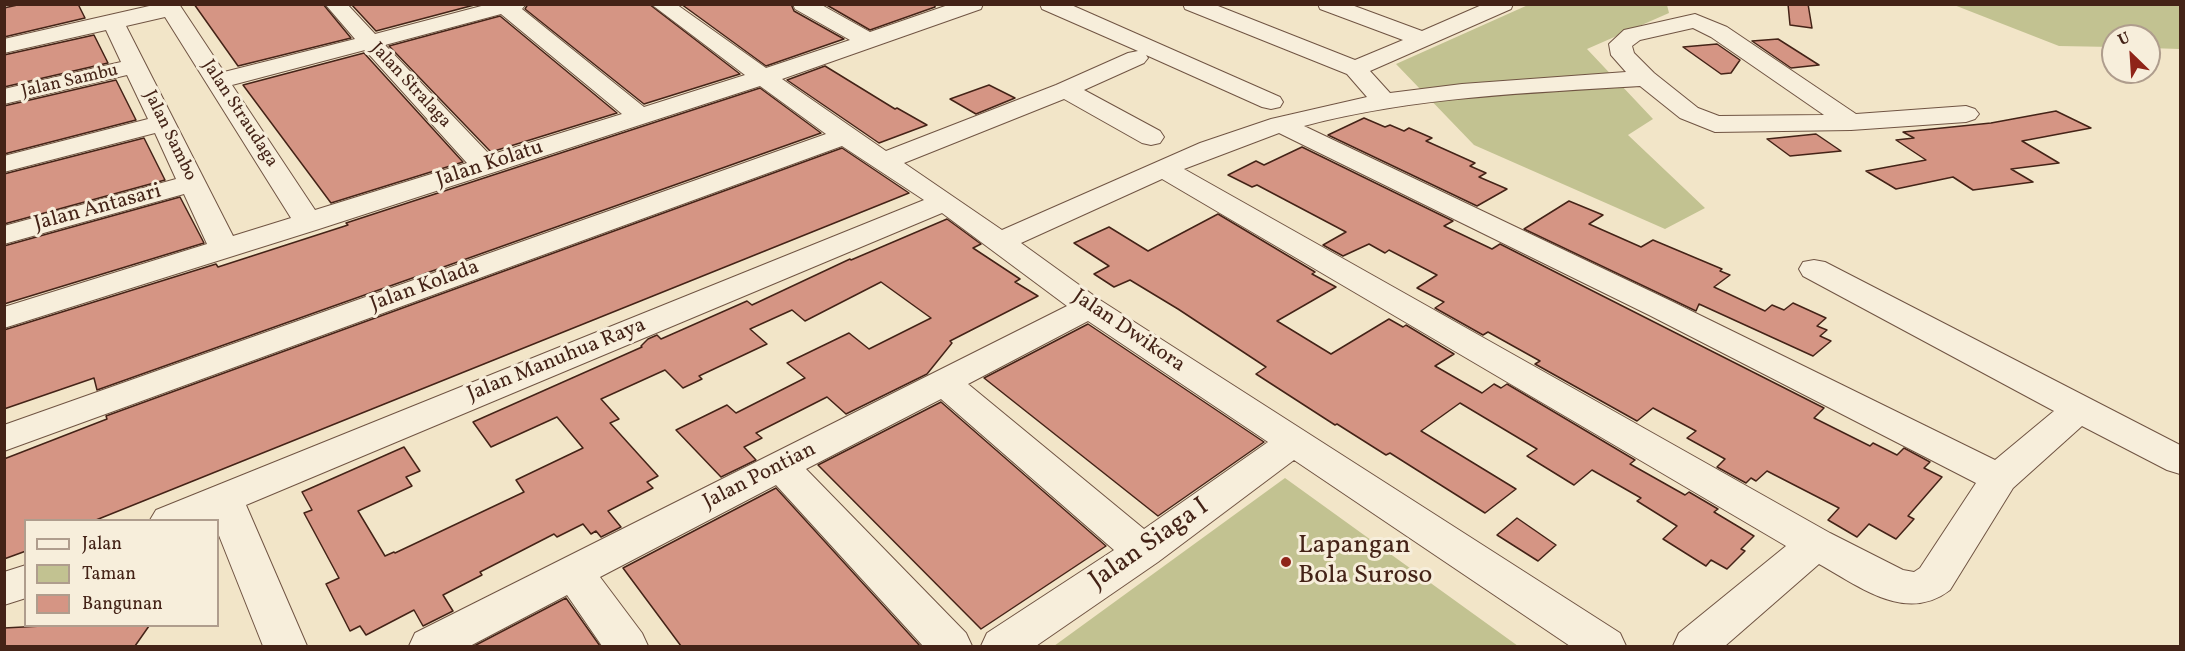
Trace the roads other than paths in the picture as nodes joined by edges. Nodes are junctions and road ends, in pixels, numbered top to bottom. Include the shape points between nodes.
1 (335, 4) edge
2 (661, 4) edge
3 (803, 4) edge
4 (973, 4) edge
5 (1050, 4) edge
6 (1110, 4) edge
7 (1192, 4) edge
8 (1328, 4) edge
9 (1462, 4) edge
10 (508, 5) edge
11 (170, 7) edge
12 (1493, 8) edge
13 (936, 10) edge
14 (1695, 13) edge
15 (1077, 16) junction
16 (113, 22) junction
17 (1422, 39) junction
18 (867, 40) junction
19 (369, 42) junction
20 (4, 46) edge
21 (1136, 58) dead end
22 (135, 66) junction
23 (1354, 69) junction
24 (765, 77) junction
25 (1645, 78) junction
26 (218, 81) junction
27 (1065, 90) junction
28 (4, 97) edge
29 (1384, 101) junction
30 (1275, 113) junction
31 (1966, 114) dead end
32 (641, 117) junction
33 (1851, 122) junction
34 (163, 123) junction
35 (845, 136) junction
36 (1151, 137) dead end
37 (885, 161) junction
38 (4, 164) edge
39 (486, 166) junction
40 (1165, 169) junction
41 (192, 183) junction
42 (945, 202) junction
43 (309, 223) junction
44 (4, 235) edge
45 (1000, 242) junction
46 (225, 249) junction
47 (1814, 269) dead end
48 (1089, 307) junction
49 (4, 318) edge
50 (944, 383) junction
51 (2079, 409) junction
52 (4, 439) edge
53 (1295, 441) junction
54 (2181, 461) edge
55 (782, 467) junction
56 (2000, 478) junction
57 (223, 498) junction
58 (172, 519) edge
59 (1816, 544) junction
60 (1143, 551) junction
61 (573, 571) junction
62 (24, 581) edge
63 (4, 589) edge
64 (285, 646) edge
65 (431, 646) edge
66 (626, 646) edge
67 (950, 646) edge
68 (1003, 646) edge
69 (1604, 646) edge
70 (1695, 646) edge

1 - 19 street, Jalan Stralaga
2 - 24 street, Jalan Dwikora
3 - 18 street
4 - 13 street, Jalan Kolatu
5 - 15 street
6 - 15 street
7 - 23 street
8 - 17 street
9 - 12 street
10 - 19 street
10 - 32 street
11 - 16 street
11 - 26 street, Jalan Straudaga
12 - 17 street
13 - 18 street, Jalan Kolatu
14 - 25 street via 1632,35 1620,44 1623,55
14 - 33 street
15 - 30 street
16 - 20 street
16 - 22 street, Jalan Sambo
17 - 23 street
18 - 24 street, Jalan Kolatu
19 - 26 street
19 - 39 street, Jalan Stralaga
21 - 27 street
22 - 28 street, Jalan Sambu
22 - 34 street, Jalan Sambo
23 - 29 street
24 - 32 street, Jalan Kolatu
24 - 35 street, Jalan Dwikora
25 - 29 street
25 - 33 street via 1689,114 1715,124
26 - 43 street, Jalan Straudaga
27 - 36 street
27 - 37 street
29 - 30 street via 1333,111
30 - 40 street via 1217,146
30 - 56 street
31 - 33 street
32 - 39 street, Jalan Kolatu
34 - 38 street
34 - 41 street, Jalan Sambo
35 - 37 street, Jalan Dwikora
35 - 52 street, Jalan Kolada
37 - 42 street, Jalan Dwikora
39 - 43 street, Jalan Kolatu
40 - 45 street
40 - 59 street
41 - 44 street, Jalan Antasari
41 - 46 street, Jalan Sambo
42 - 45 street, Jalan Dwikora
42 - 57 street, Jalan Manuhua Raya
43 - 46 street, Jalan Kolatu
45 - 48 street, Jalan Dwikora
46 - 49 street, Jalan Kolatu
47 - 51 street
48 - 50 street, Jalan Pontian
48 - 53 street, Jalan Dwikora
50 - 55 street, Jalan Pontian
50 - 60 street
51 - 54 street
51 - 56 street
53 - 60 street, Jalan Siaga I
53 - 69 street, Jalan Dwikora
55 - 61 street, Jalan Pontian
55 - 67 street
56 - 59 street via 1935,579 1917,589 1888,582
57 - 58 street, Jalan Manuhua Raya
57 - 64 street
59 - 70 street
60 - 68 street, Jalan Siaga I
61 - 65 street, Jalan Pontian
61 - 66 street
62 - 63 street

